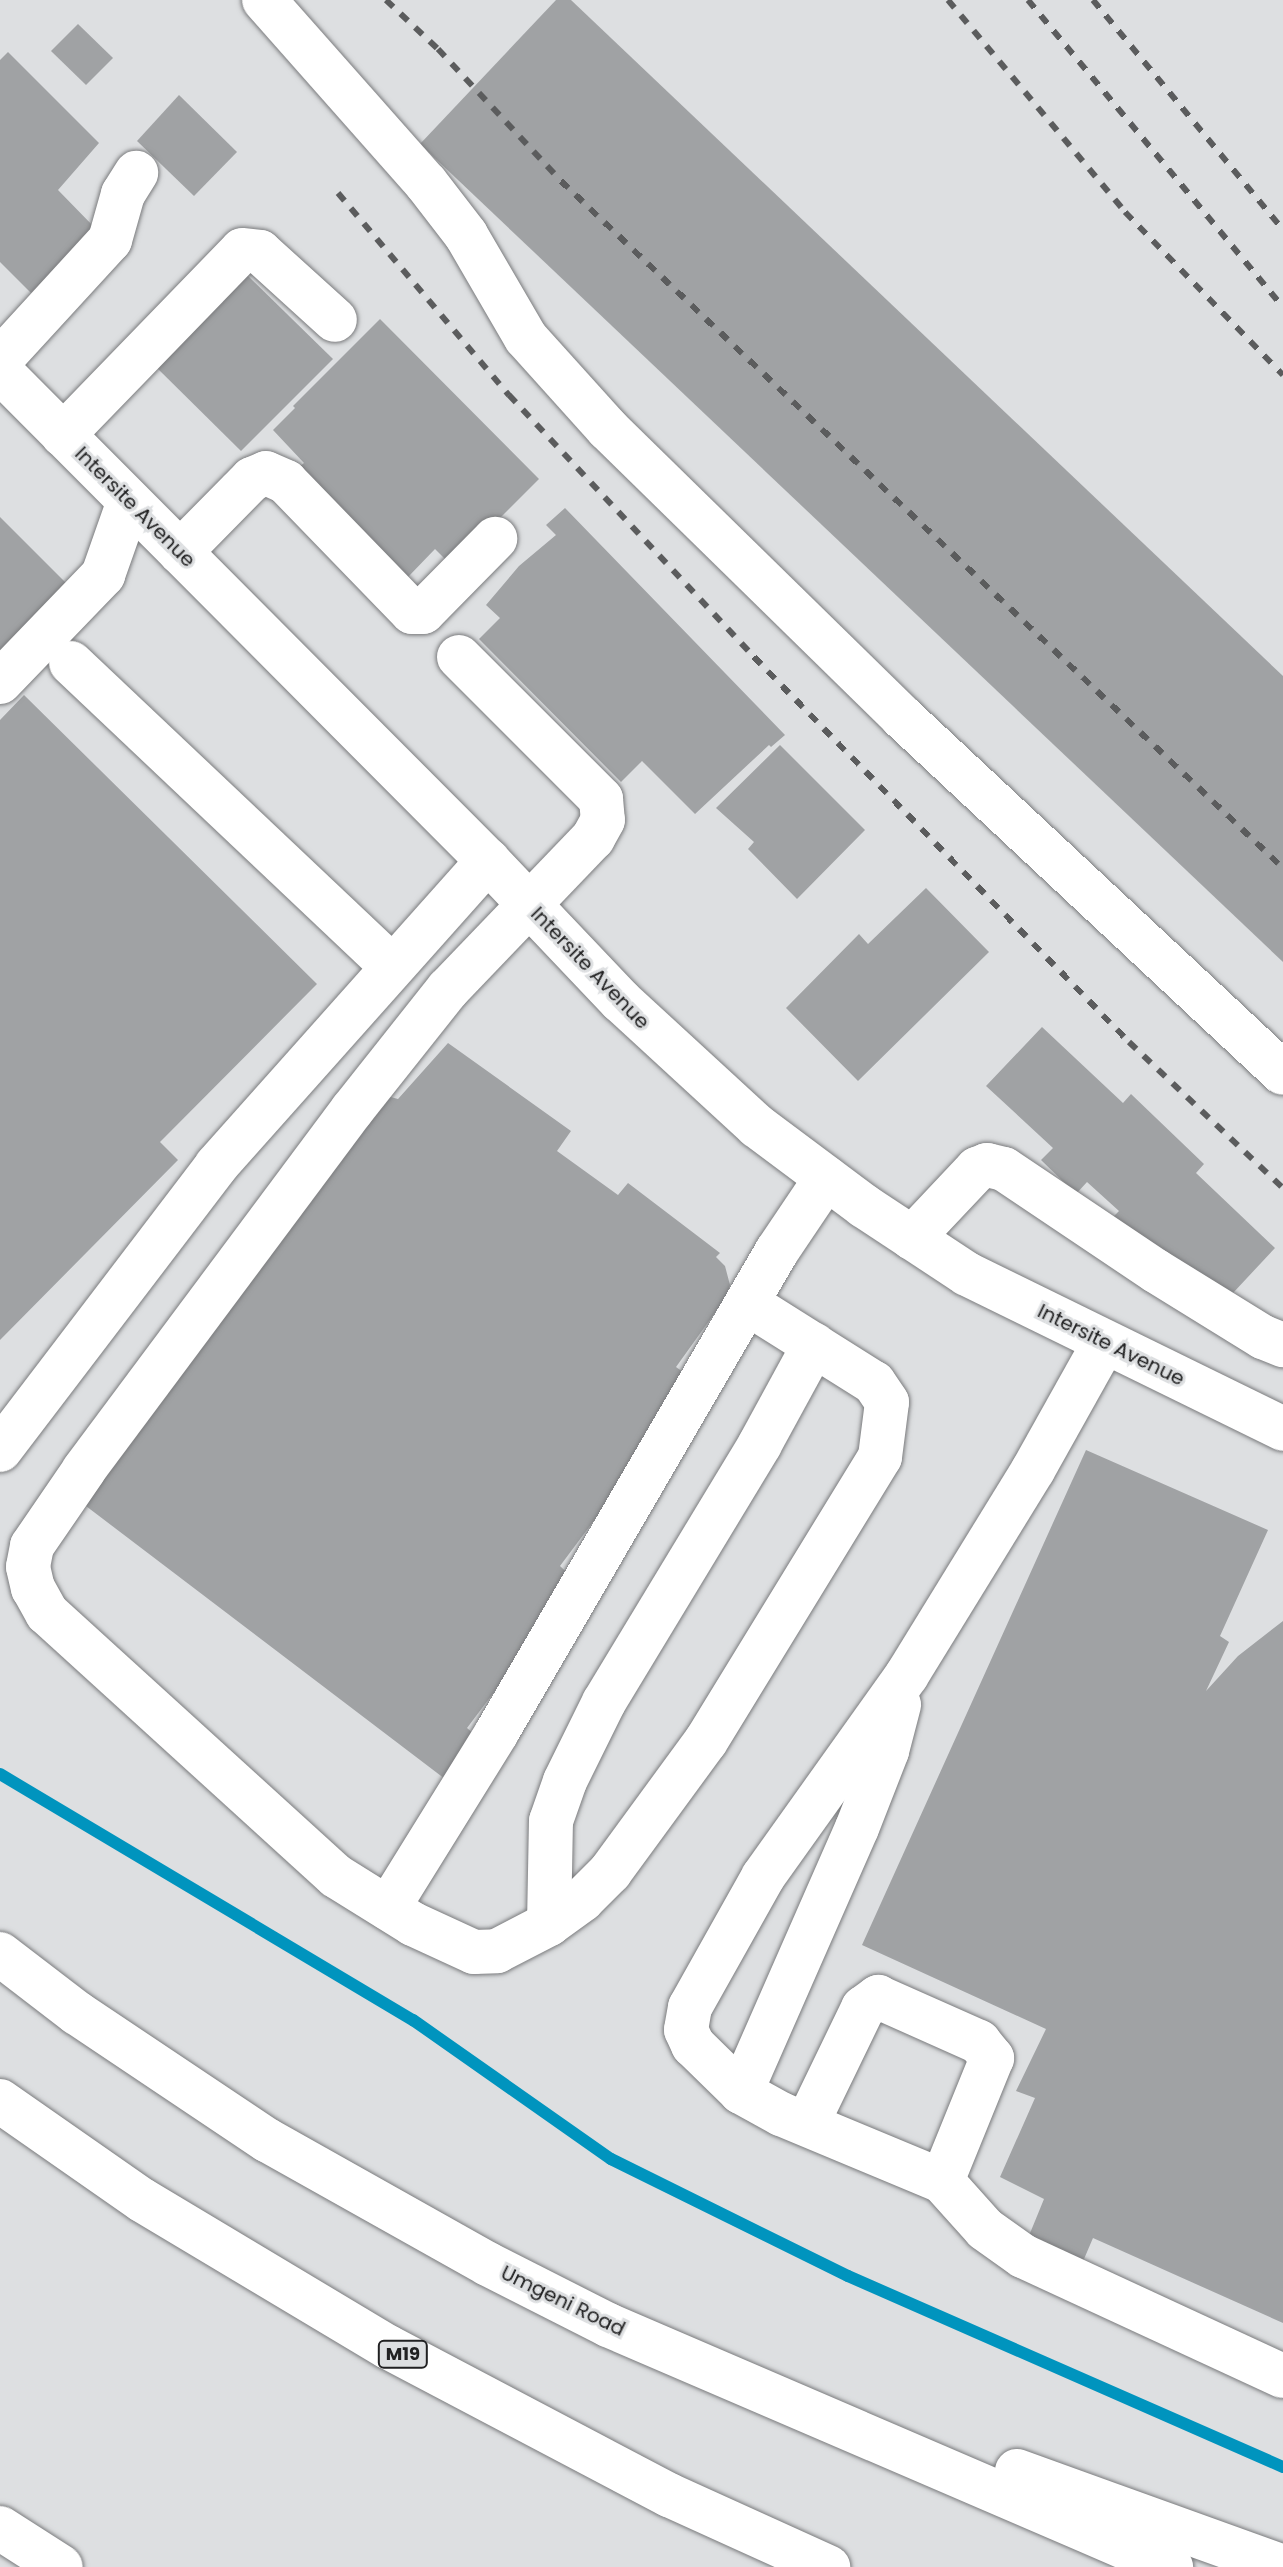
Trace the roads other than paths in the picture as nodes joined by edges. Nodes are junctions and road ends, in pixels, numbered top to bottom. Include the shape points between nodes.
1 (264, 0) edge
2 (136, 173) dead end
3 (335, 320) dead end
4 (0, 360) edge
5 (0, 371) edge
6 (63, 435) junction
7 (129, 501) junction
8 (495, 539) dead end
9 (180, 552) junction
10 (459, 657) dead end
11 (71, 663) dead end
12 (0, 682) edge
13 (488, 861) junction
14 (529, 905) junction
15 (392, 967) junction
16 (1283, 1073) edge
17 (826, 1178) junction
18 (912, 1238) junction
19 (747, 1303) junction
20 (1104, 1343) junction
21 (814, 1345) junction
22 (1283, 1345) edge
23 (1283, 1429) edge
24 (0, 1450) edge
25 (907, 1675) junction
26 (388, 1908) junction
27 (549, 1924) junction
28 (0, 1954) edge
29 (741, 2092) junction
30 (0, 2101) edge
31 (807, 2124) junction
32 (942, 2181) junction
33 (608, 2325) junction
34 (1283, 2376) edge
35 (0, 2528) edge
36 (61, 2567) edge
37 (828, 2567) edge
38 (1171, 2567) edge
39 (1283, 2567) edge

1 - 16 main road via 426,183 466,235 526,338 608,429 902,717
2 - 4 main road via 123,194 110,240
3 - 6 main road via 260,252 242,250
5 - 6 main road, Intersite Avenue
6 - 7 main road, Intersite Avenue
7 - 9 main road, Intersite Avenue
7 - 12 main road via 103,575
8 - 9 main road via 423,612 412,612 286,482 266,473 252,479
9 - 13 main road, Intersite Avenue
10 - 14 main road via 601,799 604,808 593,838
11 - 15 main road
13 - 14 main road, Intersite Avenue
13 - 15 main road
14 - 17 main road, Intersite Avenue via 710,1087
14 - 26 main road via 448,989 352,1110 84,1470 32,1546 28,1567 47,1613 336,1876
15 - 24 main road via 216,1166
17 - 18 main road, Intersite Avenue
17 - 19 main road
18 - 20 main road, Intersite Avenue via 967,1274
18 - 22 main road via 977,1169 1004,1169 1156,1271
19 - 21 main road
19 - 26 main road
20 - 23 main road, Intersite Avenue
20 - 25 main road
21 - 27 main road via 604,1702 565,1781 551,1821
21 - 27 main road via 874,1383 887,1402 880,1457 706,1741 610,1872
25 - 29 main road via 877,1776
25 - 29 main road via 763,1877 690,2007 686,2030 693,2045
26 - 27 main road via 474,1952 497,1951
28 - 33 main road, Umgeni Road via 77,2013 267,2140
29 - 31 main road
30 - 37 main road, M19 via 142,2200 388,2347 669,2495
31 - 32 main road
31 - 32 main road via 863,2008 878,1997 979,2042 992,2058
32 - 34 main road via 985,2229 1023,2256
33 - 38 main road, Umgeni Road
33 - 39 main road
35 - 36 main road

